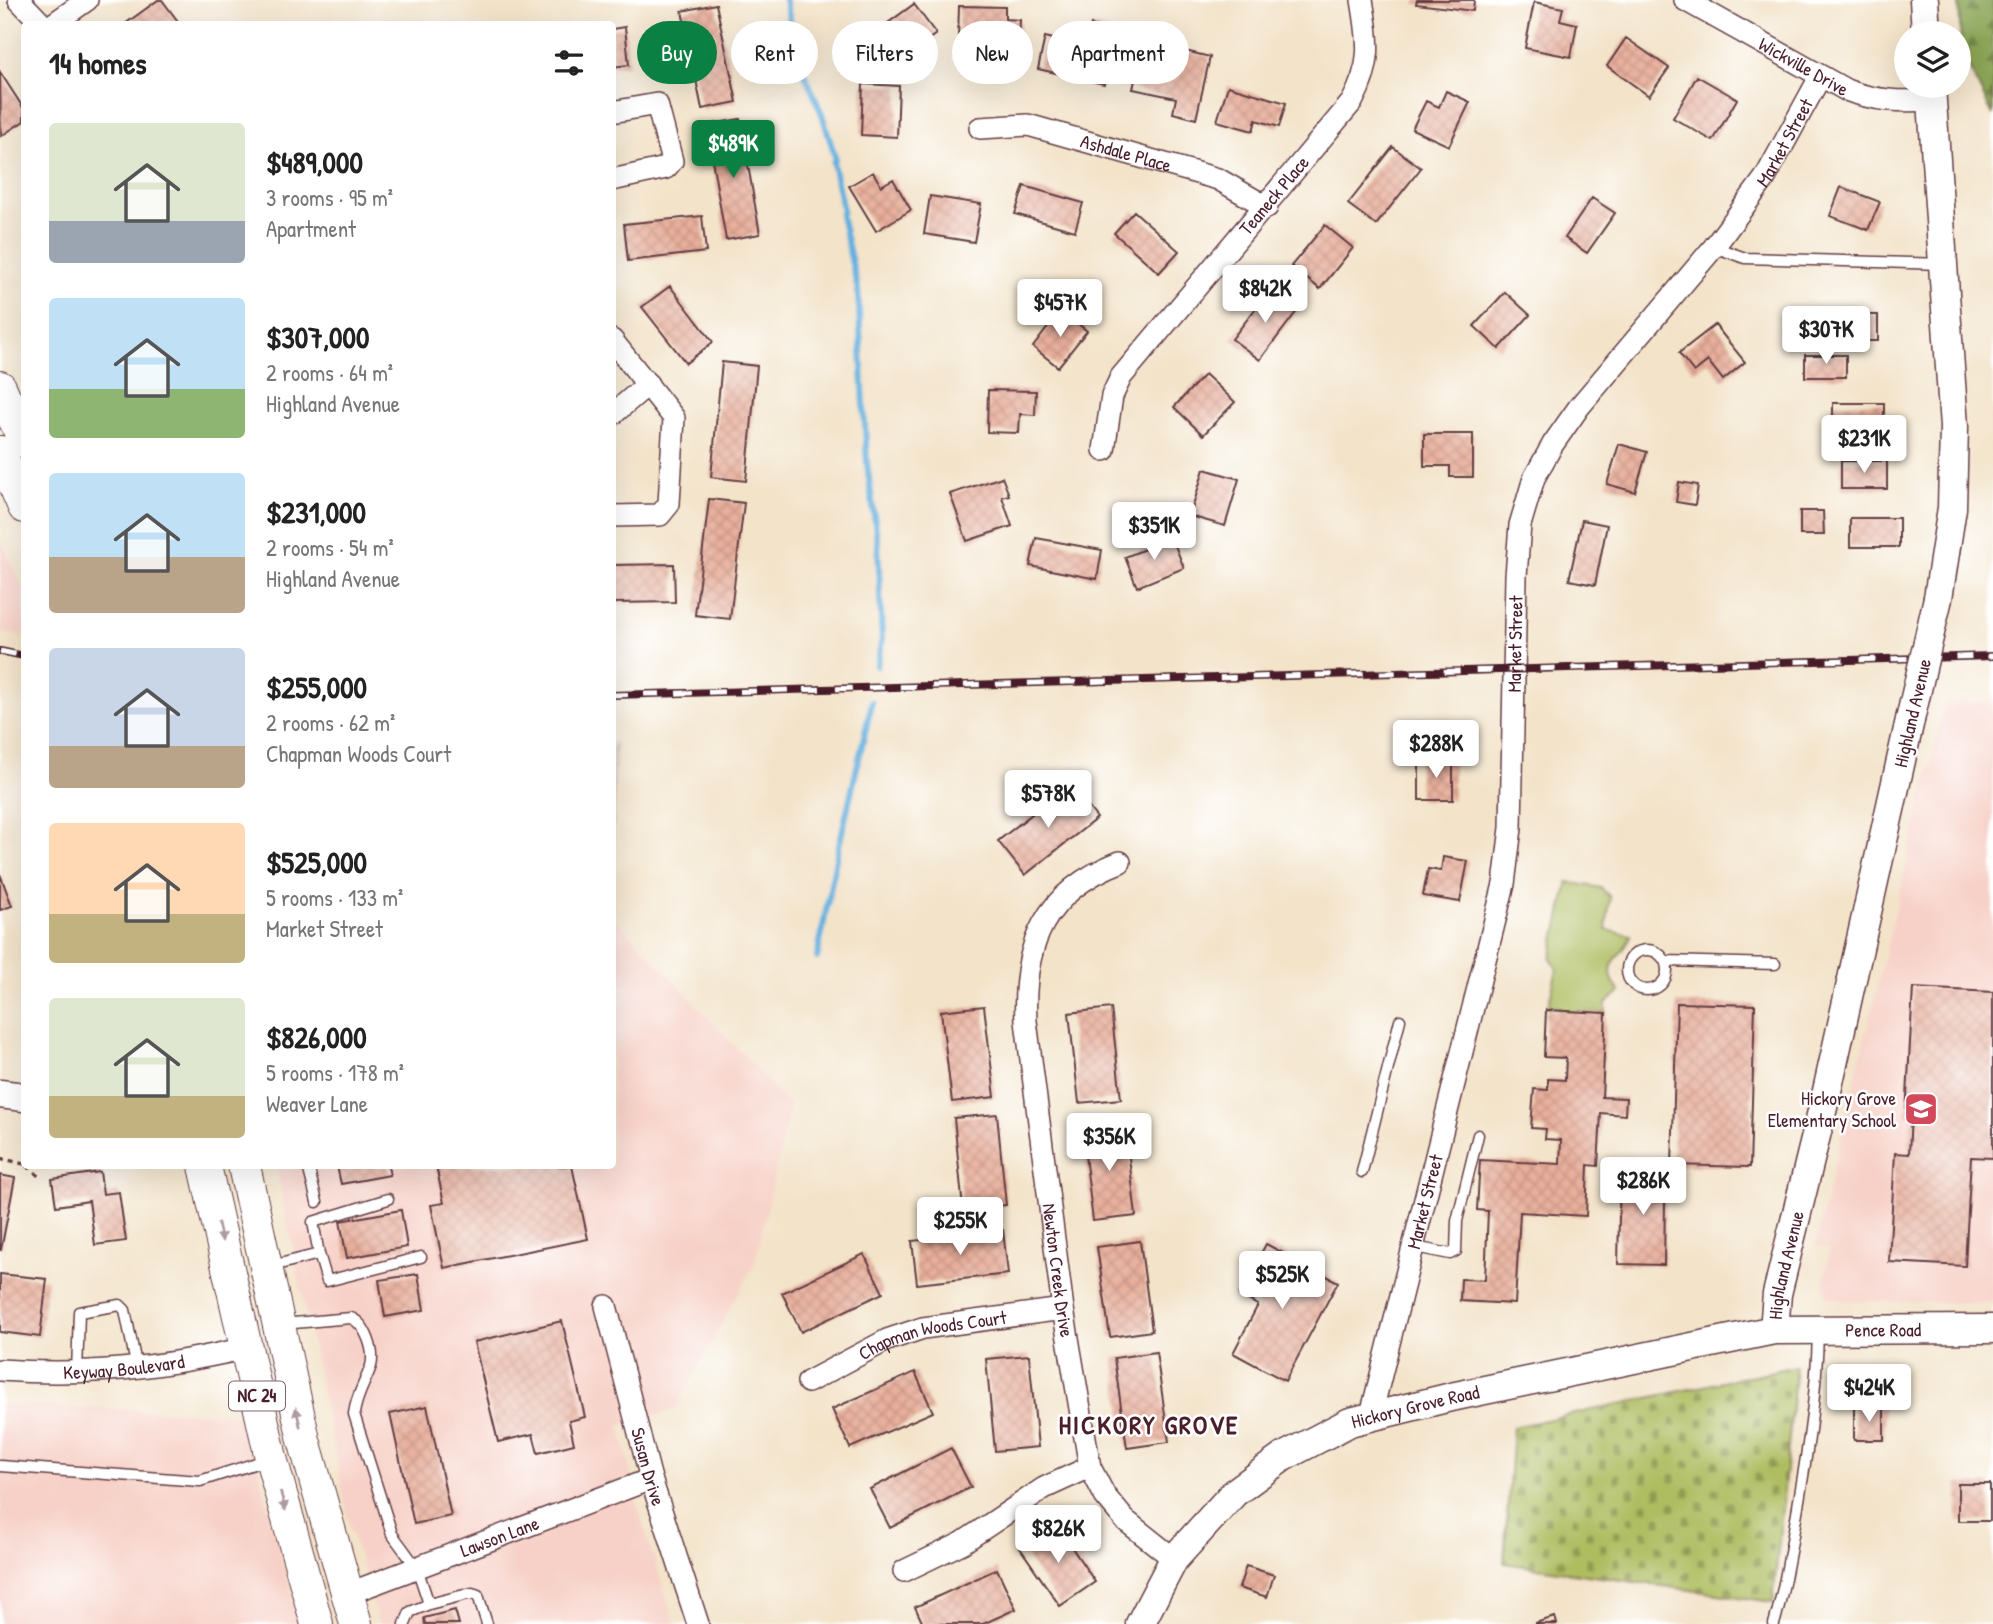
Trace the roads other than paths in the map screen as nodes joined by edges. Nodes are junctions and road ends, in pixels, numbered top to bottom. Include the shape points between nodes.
1 (19, 0) edge
2 (87, 0) edge
3 (1362, 0) edge
4 (1685, 0) edge
5 (1924, 0) edge
6 (39, 21) edge
7 (58, 21) edge
8 (1925, 21) edge
9 (1820, 77) junction
10 (1894, 97) edge
11 (1931, 98) edge
12 (616, 111) edge
13 (980, 128) dead end
14 (616, 179) edge
15 (1266, 207) junction
16 (1714, 247) junction
17 (1944, 264) junction
18 (616, 345) edge
19 (648, 384) junction
20 (0, 387) edge
21 (616, 412) edge
22 (21, 434) edge
23 (1104, 450) dead end
24 (0, 452) edge
25 (21, 500) edge
26 (616, 516) edge
27 (1120, 862) dead end
28 (1666, 961) dead end
29 (1775, 964) dead end
30 (1400, 1020) dead end
31 (0, 1094) edge
32 (21, 1097) edge
33 (1478, 1135) dead end
34 (206, 1169) edge
35 (248, 1169) edge
36 (309, 1169) edge
37 (1362, 1172) dead end
38 (388, 1199) dead end
39 (317, 1202) dead end
40 (1415, 1247) junction
41 (319, 1254) junction
42 (421, 1257) dead end
43 (265, 1268) junction
44 (606, 1306) dead end
45 (1063, 1309) junction
46 (276, 1324) junction
47 (1818, 1328) junction
48 (1993, 1329) edge
49 (1774, 1330) junction
50 (246, 1348) junction
51 (137, 1369) junction
52 (0, 1370) edge
53 (77, 1373) junction
54 (808, 1382) dead end
55 (1371, 1415) junction
56 (271, 1458) junction
57 (0, 1466) edge
58 (1090, 1466) junction
59 (651, 1479) junction
60 (1174, 1559) junction
61 (417, 1567) junction
62 (904, 1571) dead end
63 (347, 1594) junction
64 (429, 1604) junction
65 (317, 1624) edge
66 (356, 1624) edge
67 (405, 1624) edge
68 (487, 1624) edge
69 (698, 1624) edge
70 (1140, 1624) edge
71 (1774, 1624) edge

1 - 6 street
2 - 7 street
3 - 15 street, Teaneck Place via 1369,33 1362,82 1352,102
4 - 9 street, Wickville Drive
5 - 8 street
9 - 10 street, Wickville Drive via 1869,99
9 - 16 street, Market Street via 1765,178
11 - 17 street, Highland Avenue
12 - 14 street via 657,104 672,161 666,168
13 - 15 street, Ashdale Place via 1028,125 1218,179
15 - 23 street, Teaneck Place via 1121,377 1109,408
16 - 17 lane via 1745,258
16 - 40 street, Market Street via 1579,407 1528,493 1516,576 1511,828 1504,884
17 - 49 street, Highland Avenue, bridge via 1954,470 1948,545 1824,1104 1777,1294
18 - 19 street
19 - 21 street
19 - 26 street via 674,418 668,504 660,515
20 - 22 main road
24 - 25 main road
27 - 45 street, Newton Creek Drive via 1089,877 1059,902 1043,922 1025,974 1026,1021
28 - 29 lane
30 - 37 lane
31 - 32 street
33 - 40 lane via 1457,1222 1456,1251 1450,1254
34 -> 50 main road, NC 24
35 - 43 main road, NC 24
36 - 39 lane
38 - 41 lane via 313,1222
40 - 55 street, Market Street
41 - 42 lane via 327,1281
41 - 43 lane
43 - 46 main road, NC 24
44 - 59 street, Susan Drive
45 - 54 street, Chapman Woods Court via 923,1328 887,1340
45 - 58 street, Newton Creek Drive
46 - 61 lane via 360,1321 372,1363 354,1414 392,1534
63 -> 46 main road, NC 24
47 - 48 street, Pence Road
47 - 49 street, Pence Road
47 - 71 lane via 1817,1372 1800,1493
49 - 55 street, Hickory Grove Road
50 - 51 street, Keyway Boulevard
50 - 56 main road, NC 24
51 - 53 street, Keyway Boulevard
51 - 53 lane via 125,1310 120,1305 79,1312
52 - 53 street, Keyway Boulevard
55 - 60 street, Hickory Grove Road via 1329,1432 1257,1474
56 - 57 lane via 200,1481
56 -> 65 main road, NC 24
58 - 60 street, Newton Creek Drive via 1105,1496 1125,1520
58 - 62 street via 1044,1488 962,1543
59 - 61 street, Lawson Lane
59 - 69 street, Susan Drive
60 - 70 street, Hickory Grove Road
61 - 63 street, Lawson Lane
61 - 64 lane
63 - 66 main road, NC 24
64 - 67 lane via 410,1612
64 - 68 lane via 478,1595

